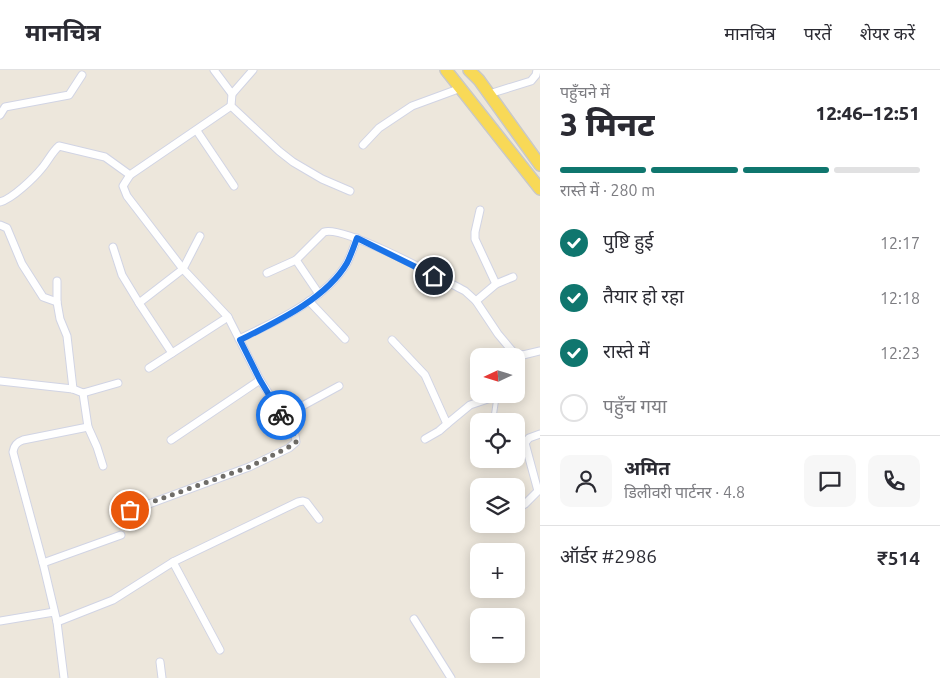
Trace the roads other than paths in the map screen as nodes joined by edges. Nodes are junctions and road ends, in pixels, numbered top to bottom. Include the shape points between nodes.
1 (214, 70) edge
2 (253, 70) edge
3 (446, 70) edge
4 (469, 70) edge
5 (537, 70) edge
6 (82, 75) dead end
7 (461, 88) junction
8 (232, 94) junction
9 (489, 94) junction
10 (231, 106) junction
11 (0, 115) edge
12 (197, 131) junction
13 (363, 145) dead end
14 (540, 166) edge
15 (130, 175) junction
16 (234, 186) dead end
17 (540, 189) edge
18 (350, 191) dead end
19 (0, 202) edge
20 (480, 210) dead end
21 (0, 225) edge
22 (200, 236) dead end
23 (357, 238) junction
24 (113, 247) dead end
25 (296, 260) junction
26 (183, 270) junction
27 (267, 273) dead end
28 (514, 277) dead end
29 (57, 281) dead end
30 (496, 284) junction
31 (319, 294) junction
32 (309, 301) junction
33 (476, 301) junction
34 (57, 302) junction
35 (139, 303) junction
36 (228, 317) junction
37 (345, 338) dead end
38 (240, 340) junction
39 (392, 340) dead end
40 (509, 348) edge
41 (540, 351) edge
42 (172, 353) junction
43 (525, 355) edge
44 (148, 368) dead end
45 (0, 380) edge
46 (260, 380) junction
47 (118, 383) dead end
48 (340, 386) dead end
49 (73, 389) junction
50 (83, 393) junction
51 (475, 403) edge
52 (282, 417) junction
53 (447, 424) junction
54 (88, 426) junction
55 (540, 434) edge
56 (426, 439) dead end
57 (171, 440) dead end
58 (103, 466) dead end
59 (525, 503) edge
60 (130, 510) dead end
61 (319, 519) dead end
62 (121, 535) dead end
63 (174, 562) junction
64 (43, 563) junction
65 (54, 612) junction
66 (414, 619) dead end
67 (0, 621) edge
68 (57, 622) junction
69 (220, 650) dead end
70 (160, 662) dead end
71 (64, 678) edge
72 (162, 678) edge
73 (451, 678) edge

1 - 8 street
2 - 8 street
3 - 7 main road
4 - 9 main road
5 - 9 street via 531,81
6 - 11 street via 69,95 6,107
7 - 13 street via 412,106 379,128
7 - 17 main road
8 - 10 street
9 - 14 main road
10 - 12 street
10 - 18 street via 293,162 322,180
12 - 15 street
12 - 16 street
15 - 19 street via 105,156 59,146 42,169 12,196
15 - 26 street via 123,186 127,196
20 - 30 street via 475,239
21 - 34 street via 8,228 22,264 43,298
22 - 26 street
23 - 25 street via 334,231 324,232
23 - 31 street via 343,269
23 - 33 street via 465,291
24 - 35 street via 122,276
25 - 27 street
25 - 31 street
26 - 35 street
26 - 36 street
28 - 30 street
29 - 34 street
30 - 33 street
31 - 32 street
32 - 37 street
32 - 38 street
33 - 40 street
34 - 49 street via 67,336
35 - 42 street
36 - 38 street
36 - 42 street
38 - 46 street
39 - 53 street via 425,375
41 - 43 street
42 - 44 street
45 - 49 street
46 - 52 street
46 - 57 street
47 - 50 street
48 - 52 street
49 - 50 street
50 - 54 street
51 - 53 street
52 - 60 street via 295,435 293,445 249,467
53 - 56 street
54 - 58 street
54 - 64 street via 23,440 14,447
55 - 59 street via 524,443 538,491
61 - 63 street via 306,502 301,501
62 - 64 street
63 - 68 street via 113,600
63 - 69 street
64 - 65 street
65 - 67 street
65 - 68 street
66 - 73 street
68 - 71 street
70 - 72 street

